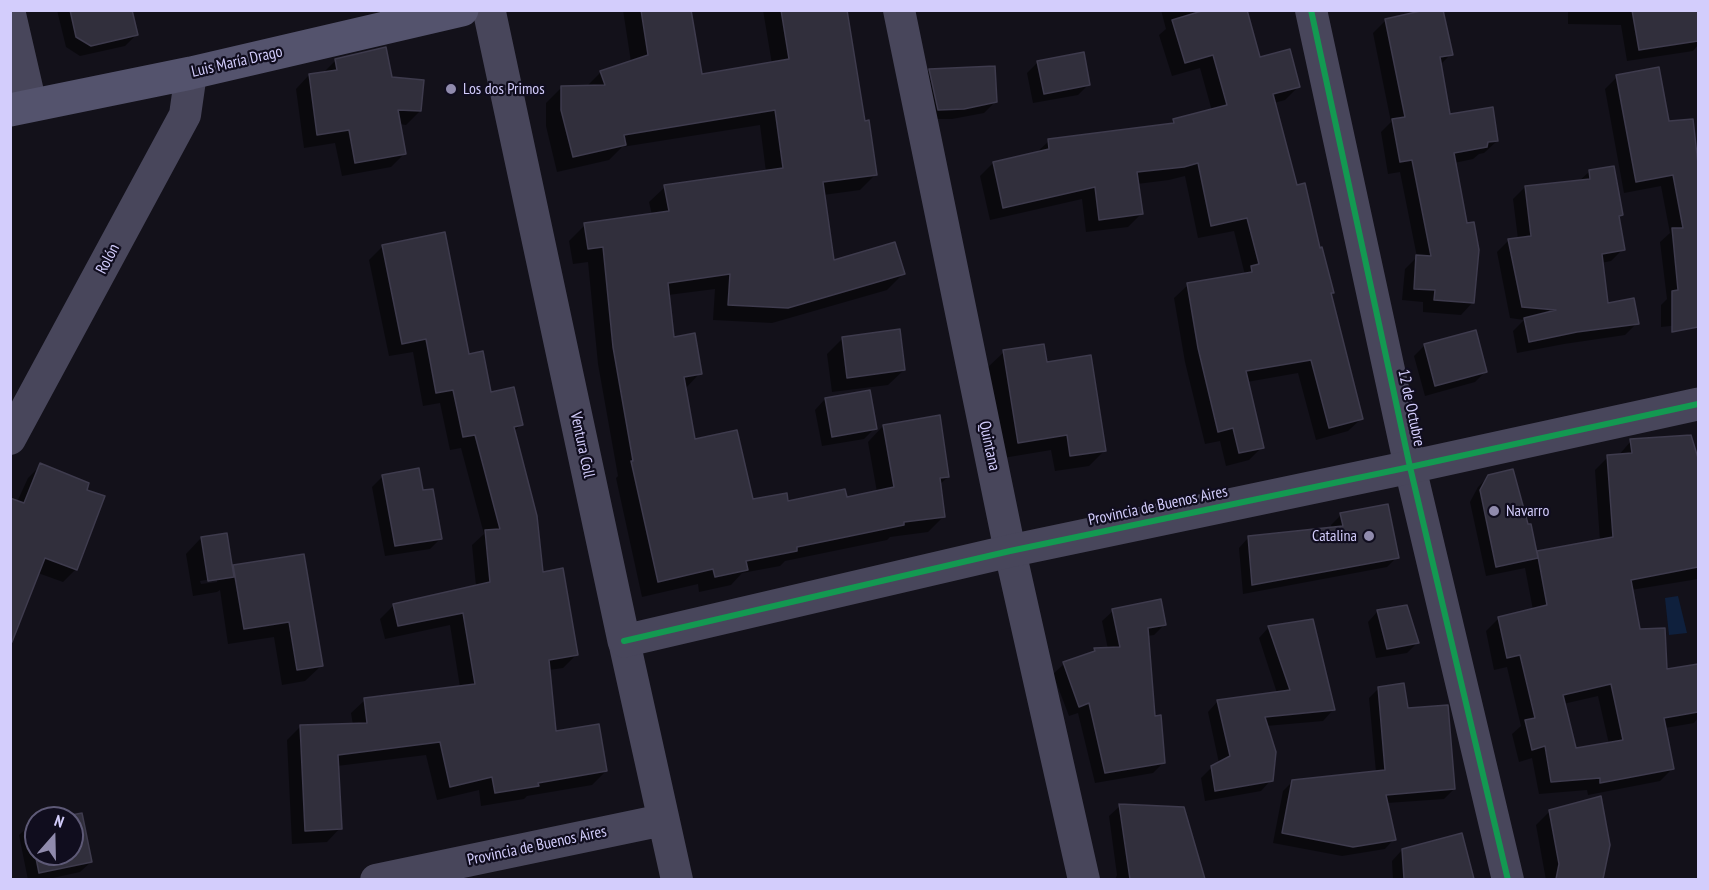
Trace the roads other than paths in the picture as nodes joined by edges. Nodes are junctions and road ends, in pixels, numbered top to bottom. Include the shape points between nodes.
1 (462, 10) edge
2 (489, 10) edge
3 (899, 10) edge
4 (1311, 10) edge
5 (10, 14) edge
6 (404, 17) edge
7 (190, 73) junction
8 (21, 107) edge
9 (1698, 404) edge
10 (10, 439) edge
11 (1410, 467) junction
12 (1010, 551) junction
13 (624, 641) junction
14 (663, 820) junction
15 (376, 879) edge
16 (677, 879) edge
17 (1084, 879) edge
18 (1508, 879) edge

1 - 6 main road, Luis María Drago
2 - 13 street, Ventura Coll
3 - 12 street, Quintana
4 - 11 street, 12 de Octubre
5 - 8 street
6 - 7 main road, Luis María Drago
7 - 8 main road, Luis María Drago
7 - 10 street, Rolón via 185,116
9 - 11 street, Provincia de Buenos Aires
11 - 12 street, Provincia de Buenos Aires
11 - 18 street, 12 de Octubre
12 - 13 street, Provincia de Buenos Aires
12 - 17 street, Quintana
13 - 14 street, Ventura Coll
14 - 15 street, Provincia de Buenos Aires
14 - 16 street, Ventura Coll

